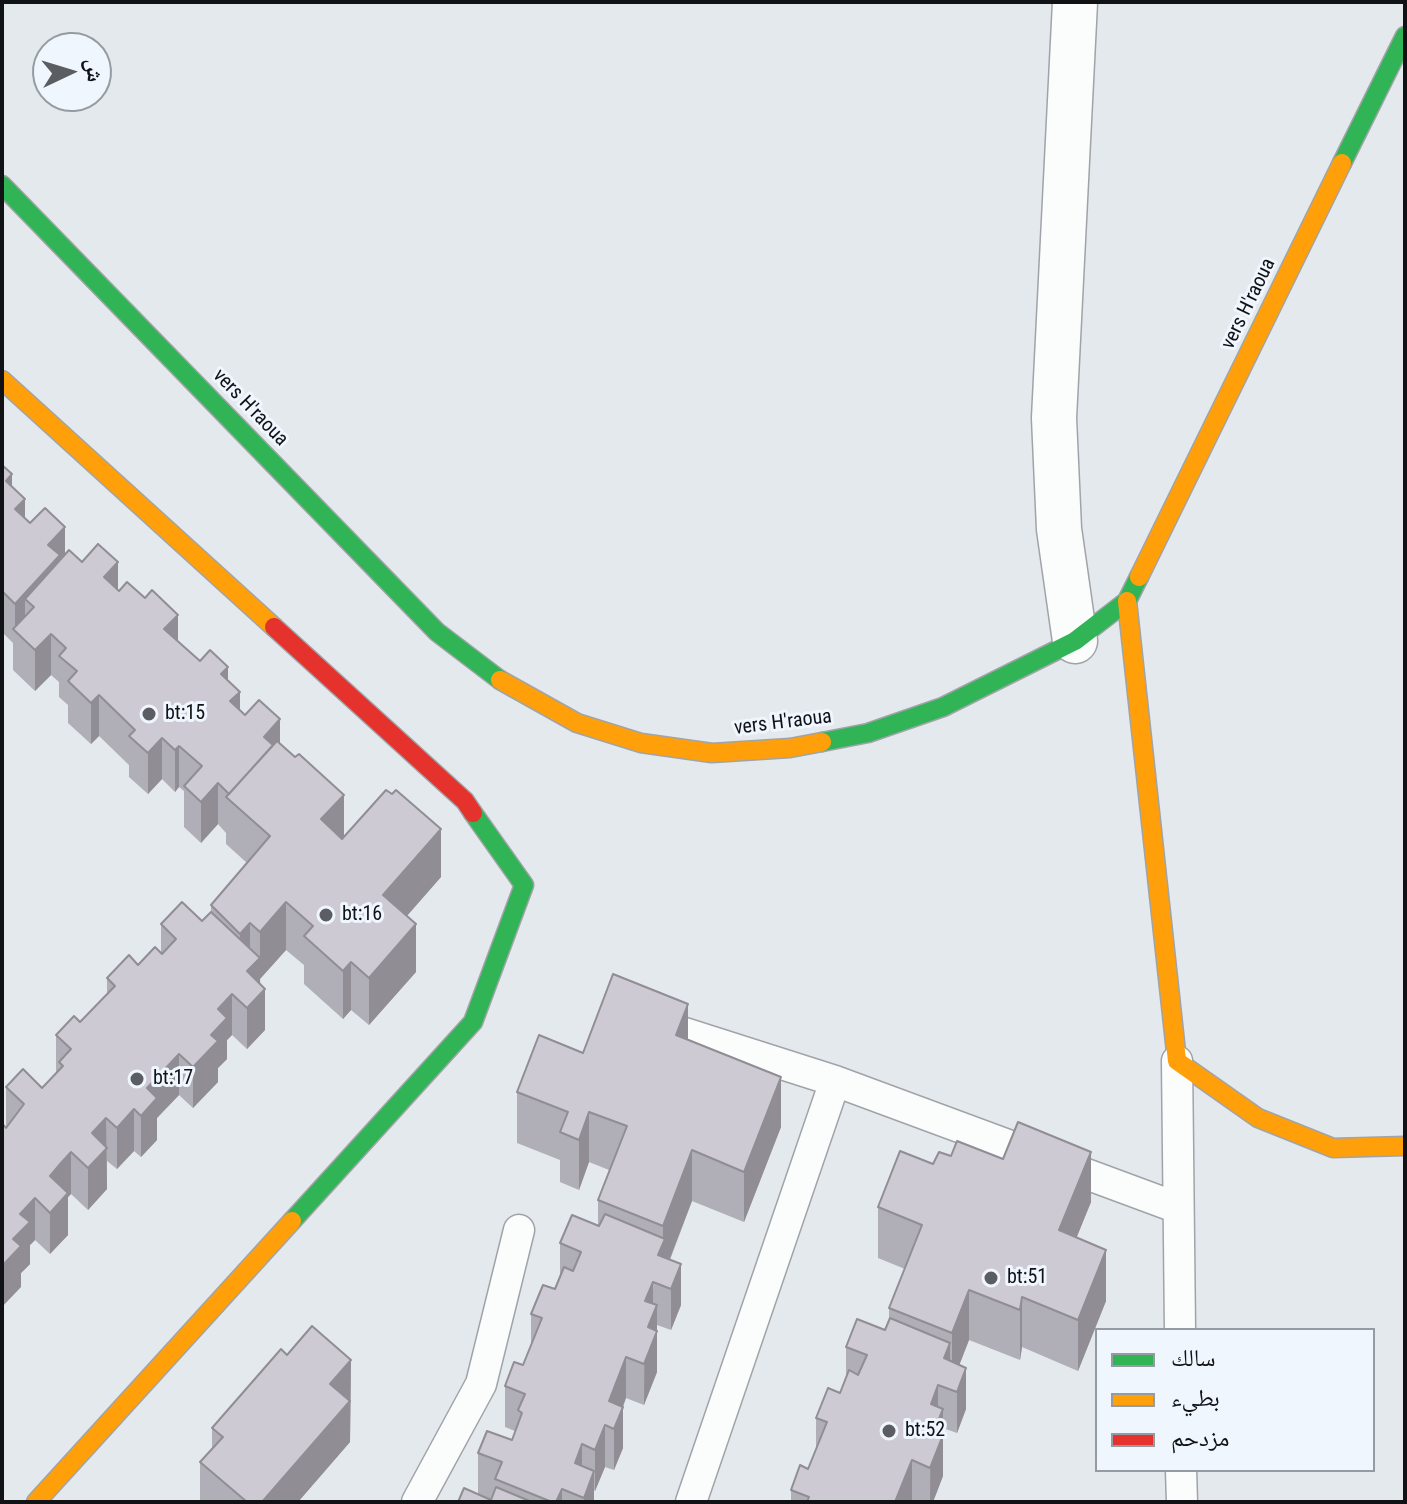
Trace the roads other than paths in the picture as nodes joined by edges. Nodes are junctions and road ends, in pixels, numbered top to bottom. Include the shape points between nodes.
1 (1075, 2) edge
2 (1405, 36) edge
3 (2, 185) edge
4 (2, 380) edge
5 (1127, 601) junction
6 (1075, 641) junction
7 (672, 1029) edge
8 (1177, 1061) junction
9 (835, 1081) junction
10 (1405, 1146) edge
11 (1178, 1208) junction
12 (519, 1230) dead end
13 (1180, 1328) edge
14 (1181, 1472) edge
15 (36, 1502) edge
16 (417, 1502) edge
17 (691, 1502) edge
18 (1182, 1502) edge

1 - 6 street via 1054,418 1059,529
2 - 5 street, vers H'raoua
3 - 6 street, vers H'raoua via 437,632 514,691 577,723 641,743 712,753 790,748 868,733 943,707
4 - 15 street via 465,801 524,885 473,1022
5 - 6 street, vers H'raoua
5 - 8 street
7 - 9 lane
8 - 10 street via 1258,1118 1333,1148
8 - 11 lane
9 - 11 lane
9 - 17 lane
11 - 13 lane
12 - 16 lane via 481,1384
14 - 18 lane

